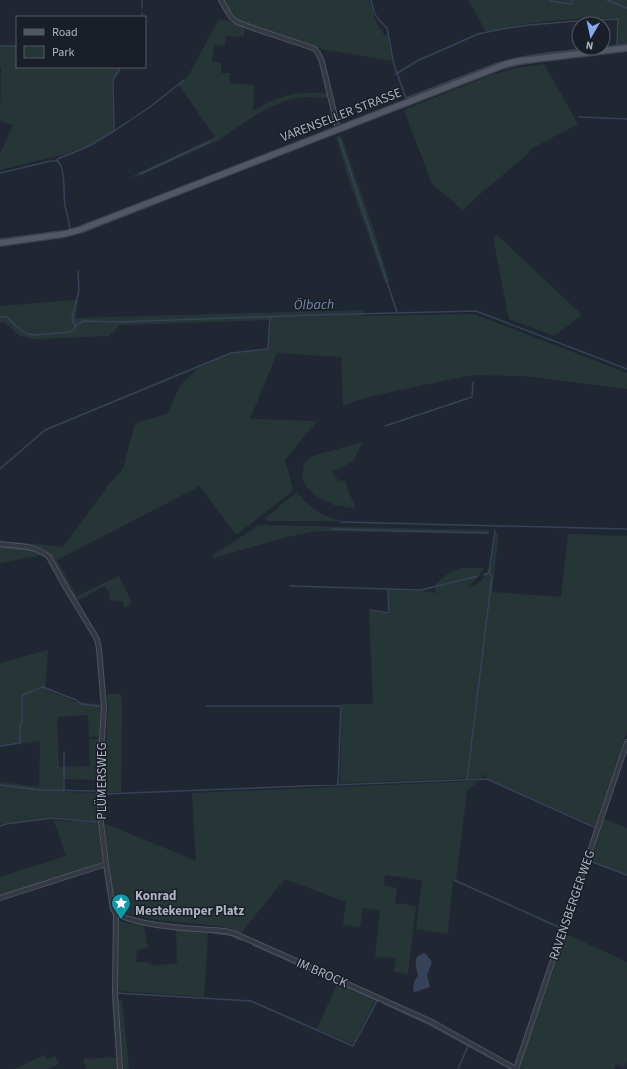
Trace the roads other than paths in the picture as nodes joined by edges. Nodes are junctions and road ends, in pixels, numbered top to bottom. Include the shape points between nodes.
1 (220, 0) edge
2 (627, 48) edge
3 (338, 128) junction
4 (0, 242) edge
5 (0, 544) edge
6 (627, 742) edge
7 (106, 864) junction
8 (0, 898) edge
9 (116, 914) junction
10 (120, 1069) edge
11 (516, 1069) edge

1 - 3 street via 237,22 316,50 322,62
2 - 3 main road, VARENSELLER STRASSE via 506,64
3 - 4 main road, VARENSELLER STRASSE via 71,232
5 - 7 street, PLÜMERSWEG via 36,549 49,556 97,639 104,708 99,794
6 - 11 street, RAVENSBERGER WEG
7 - 8 street
7 - 9 street, PLÜMERSWEG
9 - 10 street, PLÜMERSWEG via 115,992
9 - 11 street, IM BROCK via 150,924 236,934 432,1022

